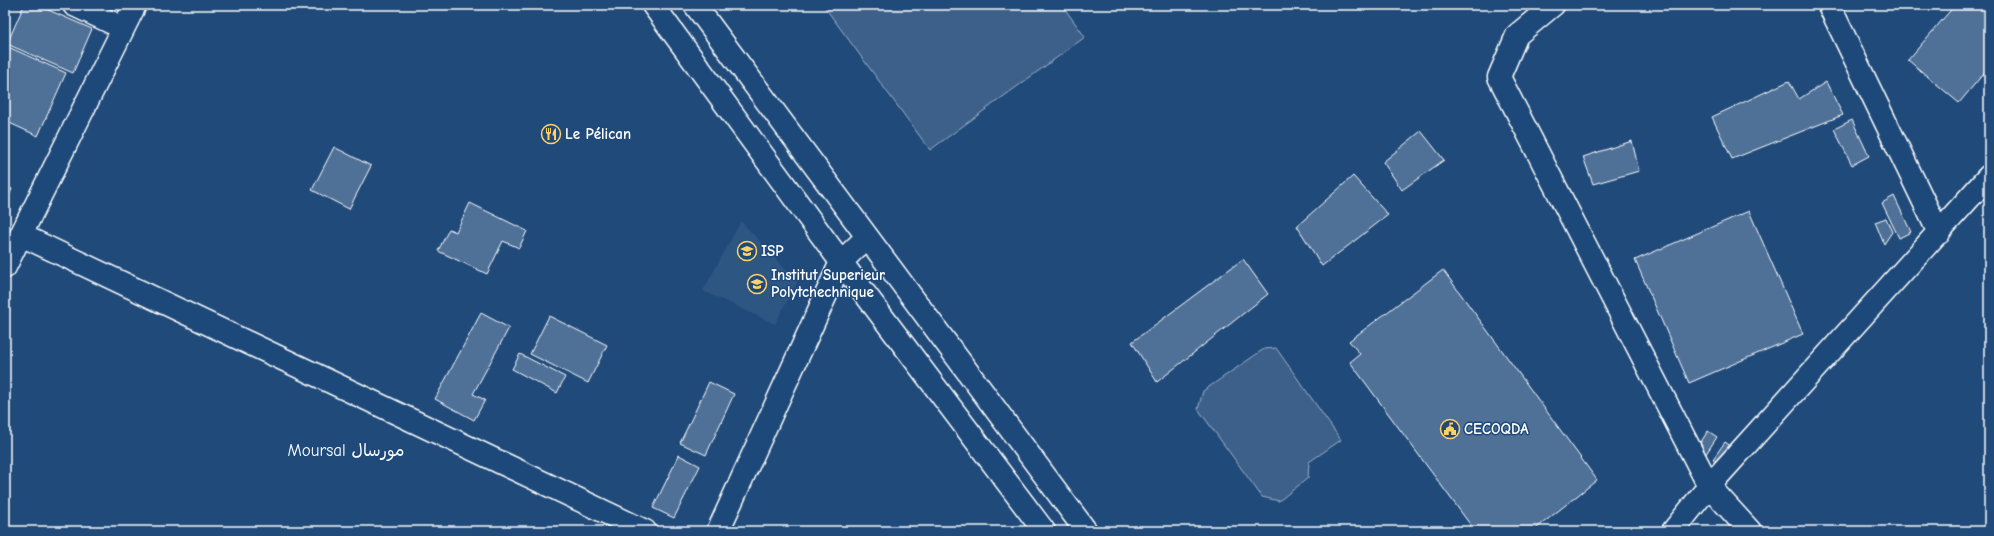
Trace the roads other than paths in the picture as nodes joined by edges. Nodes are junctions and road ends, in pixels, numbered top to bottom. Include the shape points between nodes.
1 (74, 5) edge
2 (135, 5) edge
3 (653, 5) edge
4 (695, 5) edge
5 (1553, 5) edge
6 (1829, 5) edge
7 (123, 28) junction
8 (1989, 176) edge
9 (1939, 233) junction
10 (21, 235) junction
11 (867, 237) junction
12 (841, 262) junction
13 (5, 267) edge
14 (1709, 486) junction
15 (645, 531) edge
16 (718, 531) edge
17 (1044, 531) edge
18 (1086, 531) edge
19 (1673, 531) edge
20 (1750, 531) edge

1 - 7 street
2 - 7 street
3 - 12 street
4 - 11 street
5 - 14 street via 1517,34 1499,77
6 - 9 street
7 - 10 street
8 - 9 street
9 - 14 street
10 - 13 street
10 - 15 street
11 - 12 street
11 - 18 street
12 - 16 street
12 - 17 street
14 - 19 street
14 - 20 street

